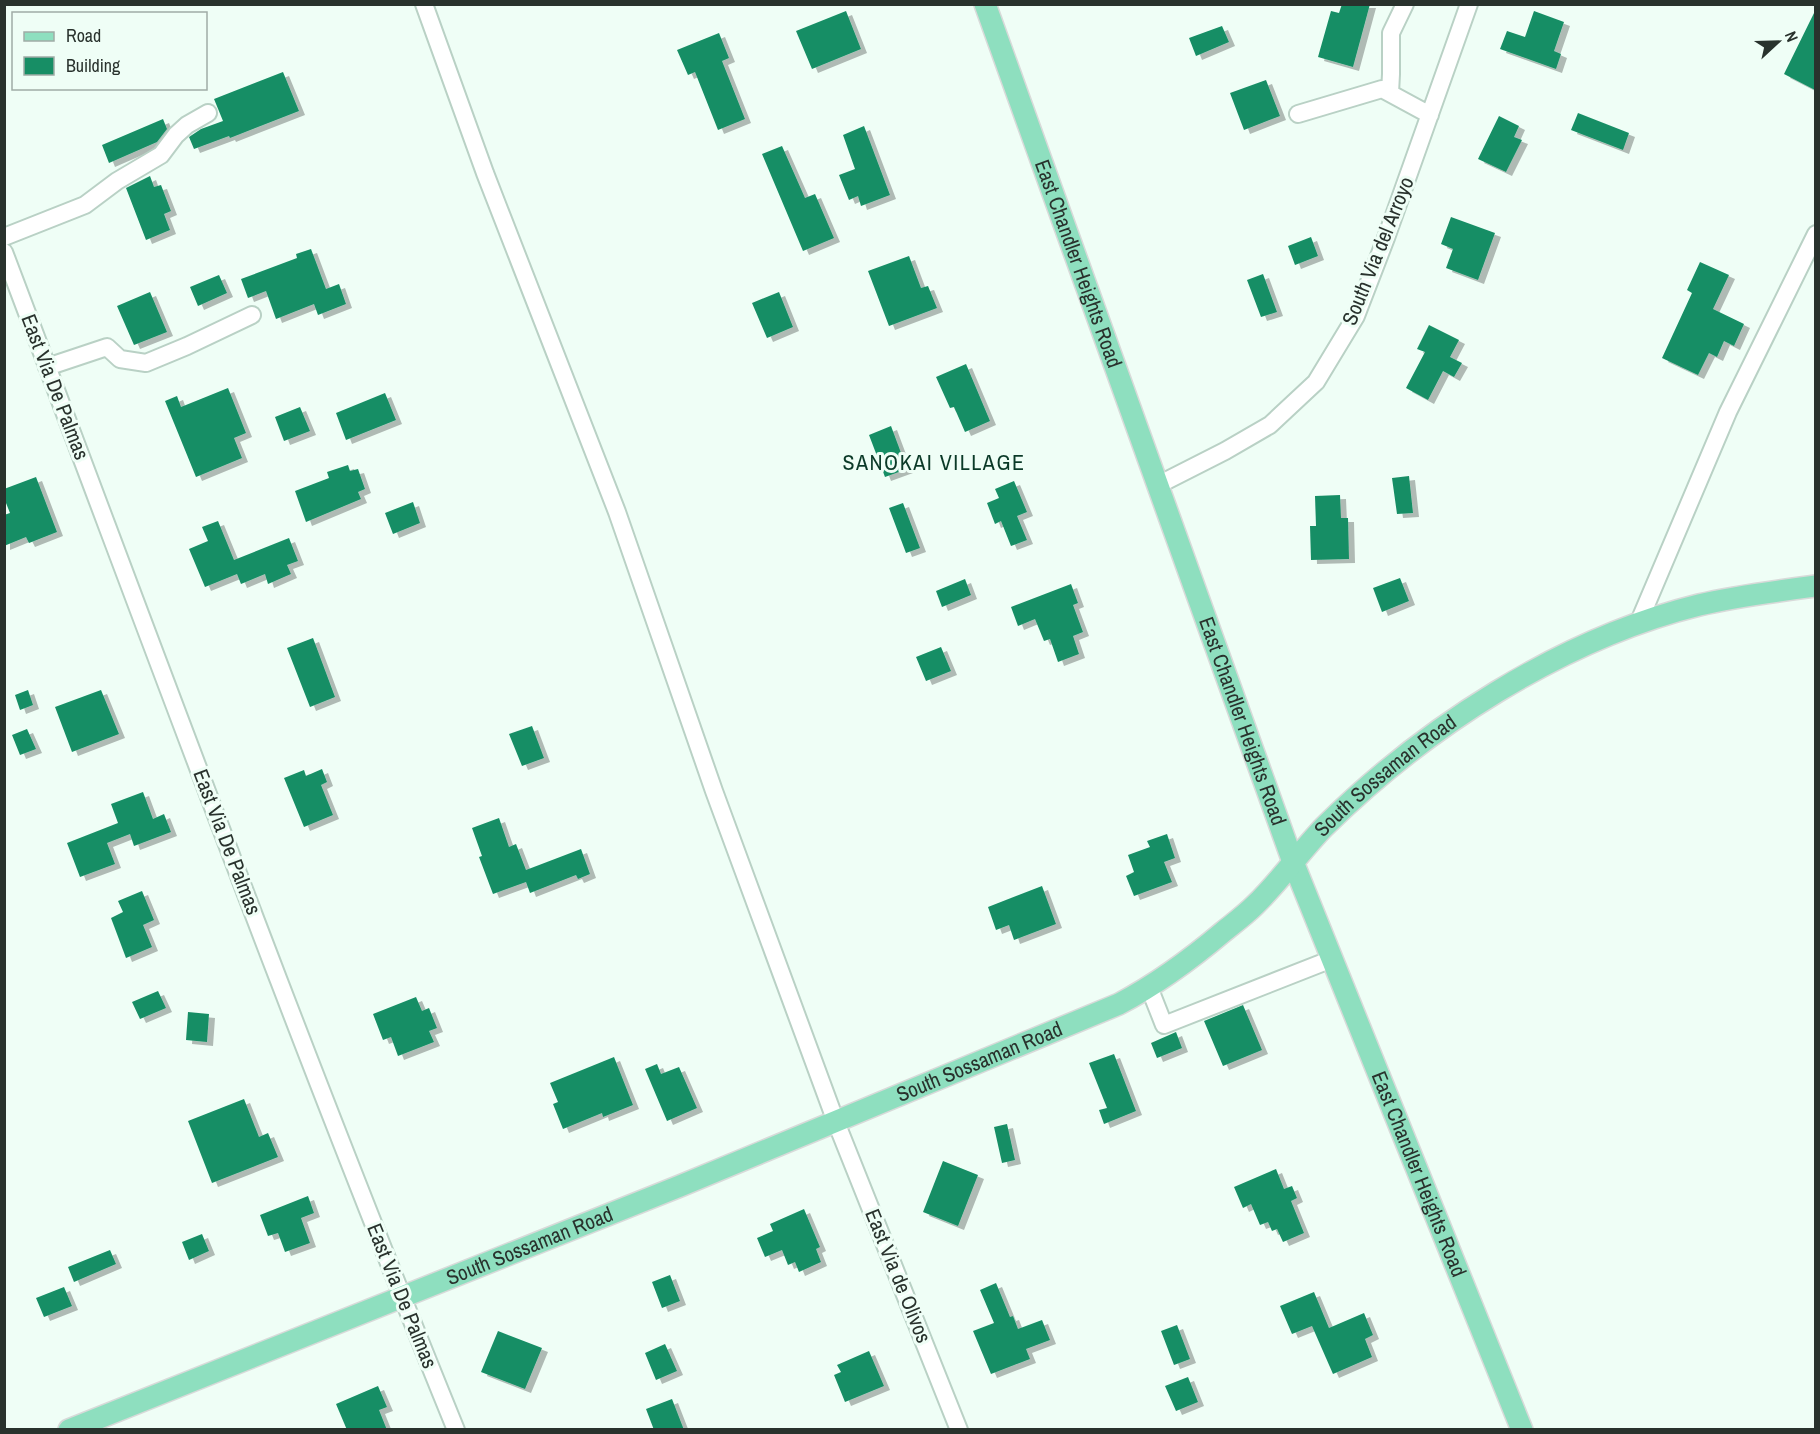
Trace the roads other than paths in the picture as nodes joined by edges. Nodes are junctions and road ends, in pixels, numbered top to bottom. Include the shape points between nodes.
1 (423, 4) edge
2 (985, 4) edge
3 (1405, 4) edge
4 (1469, 4) edge
5 (1390, 93) junction
6 (208, 113) dead end
7 (1298, 114) dead end
8 (1430, 115) junction
9 (1815, 234) edge
10 (4, 237) edge
11 (4, 252) edge
12 (252, 315) dead end
13 (48, 366) junction
14 (1158, 485) junction
15 (1815, 586) edge
16 (1638, 624) junction
17 (1293, 862) junction
18 (1332, 959) junction
19 (1149, 987) junction
20 (836, 1122) junction
21 (401, 1296) junction
22 (69, 1430) edge
23 (456, 1430) edge
24 (959, 1430) edge
25 (1522, 1430) edge

1 - 20 street, East Via de Olivos via 617,512
2 - 14 main road, East Chandler Heights Road
3 - 5 street via 1391,33
4 - 8 street, South Via del Arroyo
5 - 7 street via 1382,89
5 - 8 street
6 - 10 street via 176,135 161,155 85,205
8 - 14 street, South Via del Arroyo via 1356,316 1316,382 1270,424
9 - 16 street via 1728,412
11 - 13 street, East Via De Palmas
12 - 13 street via 146,363 120,359 107,347
13 - 21 street, East Via De Palmas
14 - 17 main road, East Chandler Heights Road
15 - 16 main road, South Sossaman Road via 1699,605
16 - 17 main road, South Sossaman Road via 1512,683 1445,726 1372,784
17 - 18 main road, East Chandler Heights Road
17 - 19 main road, South Sossaman Road via 1255,905
18 - 19 street via 1164,1025
18 - 25 main road, East Chandler Heights Road
19 - 20 main road, South Sossaman Road via 1119,1004
20 - 21 main road, South Sossaman Road
20 - 24 street, East Via de Olivos
21 - 22 main road, South Sossaman Road
21 - 23 street, East Via De Palmas

